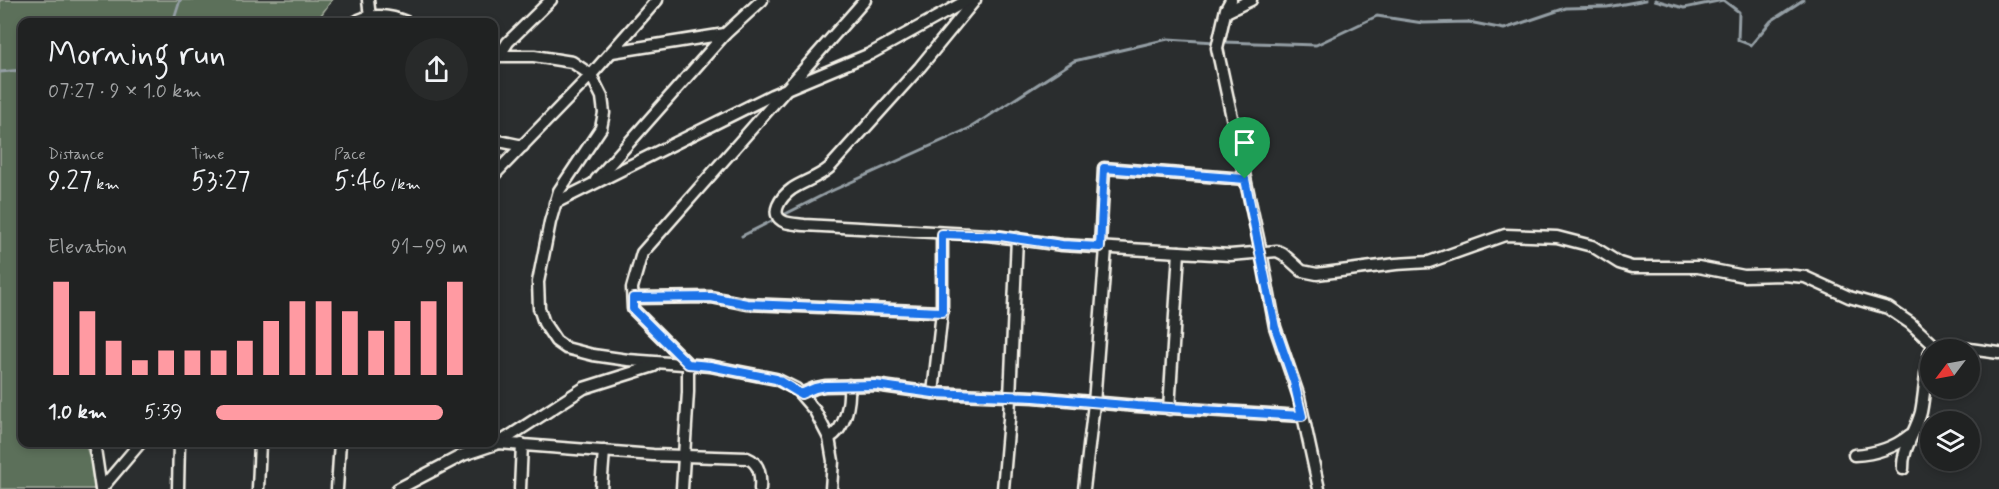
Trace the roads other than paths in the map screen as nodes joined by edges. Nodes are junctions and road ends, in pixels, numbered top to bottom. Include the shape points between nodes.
1 (368, 0) edge
2 (551, 0) edge
3 (657, 0) edge
4 (762, 0) edge
5 (865, 0) edge
6 (968, 0) edge
7 (975, 0) edge
8 (1231, 0) edge
9 (1251, 0) edge
10 (1226, 12) junction
11 (370, 16) junction
12 (362, 18) edge
13 (391, 18) edge
14 (725, 34) junction
15 (612, 52) junction
16 (498, 54) edge
17 (498, 56) edge
18 (591, 75) junction
19 (790, 87) junction
20 (498, 141) edge
21 (523, 146) junction
22 (498, 171) edge
23 (1245, 179) junction
24 (592, 184) junction
25 (555, 202) junction
26 (942, 234) junction
27 (1017, 238) junction
28 (1103, 248) junction
29 (1179, 252) junction
30 (1261, 252) junction
31 (633, 298) junction
32 (942, 312) junction
33 (1924, 339) edge
34 (1980, 350) edge
35 (1999, 353) edge
36 (663, 363) junction
37 (688, 364) junction
38 (849, 385) junction
39 (933, 393) junction
40 (801, 394) junction
41 (1010, 397) junction
42 (1923, 399) edge
43 (1094, 403) junction
44 (1169, 409) junction
45 (1302, 416) junction
46 (1912, 432) junction
47 (830, 438) junction
48 (499, 443) joint
49 (522, 444) junction
50 (95, 447) edge
51 (137, 447) edge
52 (179, 447) edge
53 (260, 447) edge
54 (340, 447) edge
55 (487, 447) edge
56 (604, 451) junction
57 (1854, 455) dead end
58 (684, 456) junction
59 (1903, 470) dead end
60 (101, 489) edge
61 (178, 489) edge
62 (258, 489) edge
63 (337, 489) edge
64 (398, 489) edge
65 (520, 489) edge
66 (601, 489) edge
67 (682, 489) edge
68 (760, 489) edge
69 (831, 489) edge
70 (1003, 489) edge
71 (1084, 489) edge
72 (1319, 489) edge

1 - 11 street
2 - 16 street
3 - 15 street
4 - 14 street
5 - 19 street
6 - 19 street via 870,54
7 - 26 street via 829,168 791,189 777,208 779,218 787,223
8 - 10 street
9 - 10 street
10 - 23 street via 1217,48
11 - 12 street
11 - 13 street
14 - 15 street
14 - 24 street
15 - 18 street
17 - 18 street via 563,59
18 - 21 street
18 - 25 street via 602,97 603,119
19 - 24 street
19 - 31 street via 642,253
20 - 21 street
21 - 22 street
23 - 28 street via 1104,168
23 - 30 street
24 - 25 street
25 - 36 street via 538,293 539,308 551,334 572,351
26 - 27 street
26 - 32 street
27 - 28 street
27 - 41 street
28 - 29 street
28 - 43 street
29 - 30 street
29 - 44 street
30 - 33 street via 1277,251 1302,272 1317,274 1429,262 1505,234 1557,237 1592,246 1632,267 1698,267 1744,276 1805,277 1888,308
30 - 45 street via 1275,327
31 - 32 street via 711,297 747,304
31 - 37 street via 633,309
32 - 39 street
34 - 35 street
36 - 37 street
36 - 48 street via 584,388
37 - 40 street via 776,379
37 - 58 street
38 - 39 street
38 - 40 street via 815,388
38 - 47 street via 850,398 840,430
39 - 41 street
40 - 47 street
41 - 43 street
41 - 70 street
42 - 46 street
43 - 44 street
43 - 71 street
44 - 45 street
45 - 72 street
46 - 57 street via 1879,452
46 - 59 street
47 - 69 street
48 - 49 street
49 - 56 street
49 - 65 street
50 - 60 street
51 - 60 street
52 - 61 street
53 - 62 street
54 - 63 street
55 - 64 street via 463,455
56 - 58 street
56 - 66 street
58 - 67 street
58 - 68 street via 752,459 760,473

